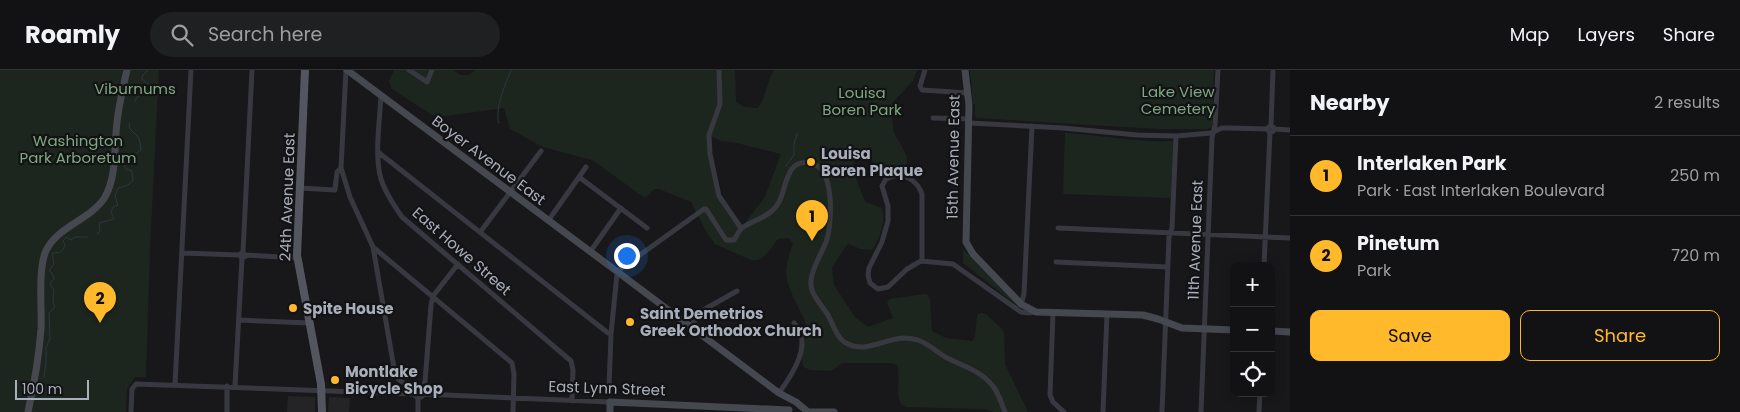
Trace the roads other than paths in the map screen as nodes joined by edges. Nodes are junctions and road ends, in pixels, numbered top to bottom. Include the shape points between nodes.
1 (127, 70) edge
2 (191, 70) edge
3 (252, 70) edge
4 (306, 70) edge
5 (347, 70) edge
6 (409, 70) edge
7 (432, 70) edge
8 (719, 70) edge
9 (924, 70) edge
10 (965, 70) edge
11 (1218, 70) edge
12 (1273, 70) edge
13 (968, 93) junction
14 (381, 96) junction
15 (933, 118) dead end
16 (969, 121) junction
17 (1032, 126) junction
18 (1271, 129) junction
19 (1290, 130) edge
20 (1214, 132) junction
21 (1176, 136) junction
22 (541, 151) dead end
23 (378, 152) junction
24 (586, 167) dead end
25 (341, 168) junction
26 (579, 177) junction
27 (300, 188) junction
28 (510, 193) junction
29 (620, 208) junction
30 (548, 221) junction
31 (647, 228) dead end
32 (741, 228) junction
33 (1058, 228) dead end
34 (481, 231) junction
35 (1170, 233) junction
36 (1208, 234) junction
37 (1266, 237) junction
38 (1290, 238) edge
39 (373, 247) junction
40 (590, 252) junction
41 (182, 253) junction
42 (242, 255) junction
43 (297, 258) junction
44 (921, 261) junction
45 (1056, 262) dead end
46 (1264, 262) edge
47 (458, 264) junction
48 (1168, 267) junction
49 (617, 272) junction
50 (737, 291) dead end
51 (433, 296) junction
52 (1021, 304) junction
53 (1036, 312) junction
54 (1053, 313) junction
55 (1108, 314) junction
56 (239, 320) junction
57 (1165, 322) junction
58 (309, 323) junction
59 (794, 323) dead end
60 (690, 326) junction
61 (1204, 329) junction
62 (1230, 330) edge
63 (1275, 331) edge
64 (1290, 332) edge
65 (611, 334) junction
66 (175, 385) junction
67 (227, 386) junction
68 (235, 386) junction
69 (609, 388) dead end
70 (322, 390) junction
71 (419, 393) junction
72 (779, 393) junction
73 (1260, 397) edge
74 (513, 398) junction
75 (572, 400) junction
76 (610, 402) junction
77 (794, 402) junction
78 (704, 409) edge
79 (790, 410) edge
80 (1063, 411) edge
81 (28, 412) edge
82 (132, 412) edge
83 (227, 412) edge
84 (322, 412) edge
85 (418, 412) edge
86 (513, 412) edge
87 (610, 412) edge
88 (808, 412) edge
89 (834, 412) edge
90 (1005, 412) edge
91 (1103, 412) edge
92 (1162, 412) edge
93 (1200, 412) edge
94 (1259, 412) edge

1 - 81 street via 108,191 95,210 62,231 47,249 38,363
2 - 41 street
3 - 42 street
4 - 27 main road, 24th Avenue East
5 - 14 street, Boyer Avenue East
5 - 25 street
6 - 7 street via 427,82
8 - 32 street via 720,104 709,135 710,154 719,196
9 - 13 street via 922,90
10 - 13 street, 15th Avenue East
11 - 20 street, 11th Avenue East
12 - 18 street
13 - 16 street, 15th Avenue East
14 - 23 street, East Howe Street
14 - 28 street, Boyer Avenue East
15 - 16 street
16 - 17 street
16 - 52 street, 15th Avenue East via 967,245
17 - 21 street
17 - 52 street
18 - 19 street
18 - 20 street via 1222,128
18 - 37 street
20 - 21 street
20 - 36 street, 11th Avenue East
21 - 35 street
22 - 28 street
23 - 34 street
23 - 47 street, East Howe Street via 381,179 402,217
24 - 26 street
25 - 27 street via 337,172 335,190
25 - 39 street via 350,197
26 - 29 street
26 - 30 street
27 - 43 main road, 24th Avenue East
28 - 30 street, Boyer Avenue East
28 - 34 street
29 - 31 street
29 - 40 street
30 - 40 street, Boyer Avenue East
32 - 49 street via 734,240 726,240 706,209
32 - 90 street via 763,218 776,207 786,177 793,169 806,163 817,165 829,190 830,217 828,236 812,274 811,286 840,337 847,344 859,347 903,338 923,342 984,376 996,391
33 - 35 street
34 - 65 street
35 - 36 street
35 - 48 street
36 - 37 street
36 - 61 street, 11th Avenue East
37 - 38 street
37 - 46 street
39 - 51 street
39 - 71 street via 394,368 399,380
40 - 49 street, Boyer Avenue East
41 - 42 street
41 - 66 street
42 - 43 street
42 - 56 street
43 - 58 main road, 24th Avenue East
44 - 44 street via 922,194 912,179 893,176 882,186 888,206 888,221 869,268 869,280 875,288 883,289
44 - 53 street via 953,264 1022,312
45 - 48 street
47 - 51 street
47 - 75 street, East Howe Street via 571,361
48 - 57 street
49 - 60 street, Boyer Avenue East
49 - 65 street
50 - 60 street via 705,309
51 - 71 street via 425,382
51 - 74 street via 512,363
52 - 53 street
53 - 54 street
54 - 55 street
54 - 80 street via 1050,395
55 - 57 street via 1143,315
55 - 91 street
56 - 58 street
56 - 68 street
57 - 61 street via 1182,328
57 - 92 street
58 - 70 main road, 24th Avenue East
59 - 72 street via 799,327 802,338 800,351 791,376
60 - 72 street, Boyer Avenue East
61 - 62 street
61 - 93 street, 11th Avenue East
63 - 64 street
65 - 69 street
66 - 67 street, East Lynn Street
66 - 82 street, East Lynn Street via 136,384 132,389
67 - 68 street, East Lynn Street
67 - 83 street
68 - 70 street, East Lynn Street
70 - 71 street, East Lynn Street
70 - 84 main road, 24th Avenue East
71 - 74 street, East Lynn Street
71 - 85 street
72 - 77 street, Boyer Avenue East
72 - 79 street, Boyer Avenue East
73 - 94 street
74 - 75 street, East Lynn Street
74 - 86 street
75 - 76 street, East Lynn Street
76 - 78 street, East Lynn Street
76 - 87 street
77 - 79 street via 789,404
77 - 88 street, Boyer Avenue East
78 - 79 street, East Lynn Street
88 - 89 street

